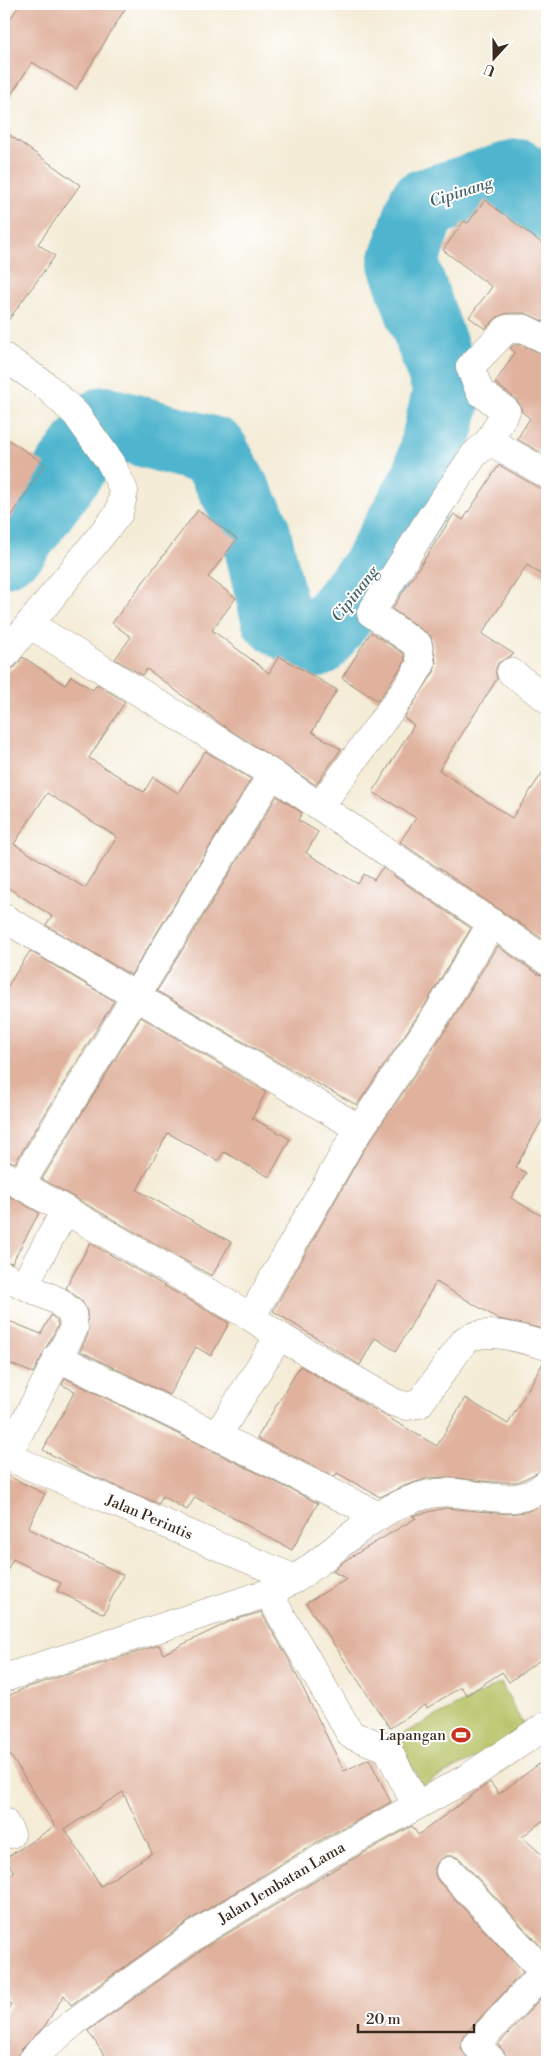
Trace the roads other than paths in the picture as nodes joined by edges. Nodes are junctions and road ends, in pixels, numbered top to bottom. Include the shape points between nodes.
1 (547, 340) edge
2 (4, 357) edge
3 (489, 441) junction
4 (547, 474) edge
5 (29, 624) junction
6 (4, 656) edge
7 (511, 672) dead end
8 (547, 699) edge
9 (272, 774) junction
10 (320, 806) junction
11 (4, 918) edge
12 (492, 923) junction
13 (547, 961) edge
14 (136, 995) junction
15 (360, 1129) junction
16 (12, 1180) edge
17 (65, 1211) junction
18 (14, 1280) edge
19 (251, 1317) junction
20 (279, 1336) junction
21 (547, 1346) edge
22 (57, 1357) junction
23 (216, 1436) junction
24 (5, 1455) edge
25 (547, 1483) edge
26 (378, 1516) junction
27 (295, 1579) junction
28 (268, 1593) junction
29 (4, 1678) edge
30 (547, 1725) edge
31 (416, 1805) junction
32 (450, 1871) dead end
33 (477, 2057) edge
34 (31, 2062) edge

1 - 3 street via 525,329 507,329 470,367 480,392 506,411
2 - 5 street via 45,385 76,414 110,462 124,490 120,513
3 - 4 street
3 - 10 street via 474,455 371,613 418,645 421,664
5 - 6 street
5 - 9 street
7 - 8 street
9 - 10 street
9 - 14 street
10 - 12 street
11 - 14 street
12 - 13 street
12 - 15 street via 438,1012
14 - 15 street
14 - 16 street
15 - 19 street
16 - 17 street
17 - 18 street
17 - 19 street
18 - 22 street via 58,1301 72,1313 74,1328
19 - 20 street
20 - 21 street via 395,1403 407,1406 419,1404 465,1340 474,1334 519,1338
20 - 23 street
22 - 23 street
22 - 24 street
23 - 26 street
24 - 27 street, Jalan Perintis
25 - 26 street via 539,1491 520,1499 446,1492 428,1494
26 - 27 street via 362,1525
27 - 28 street
28 - 29 street
28 - 31 street via 350,1735 387,1748
30 - 31 street, Jalan Jembatan Lama via 470,1777
31 - 34 street, Jalan Jembatan Lama via 201,1931 73,2023
32 - 33 street via 544,1972

